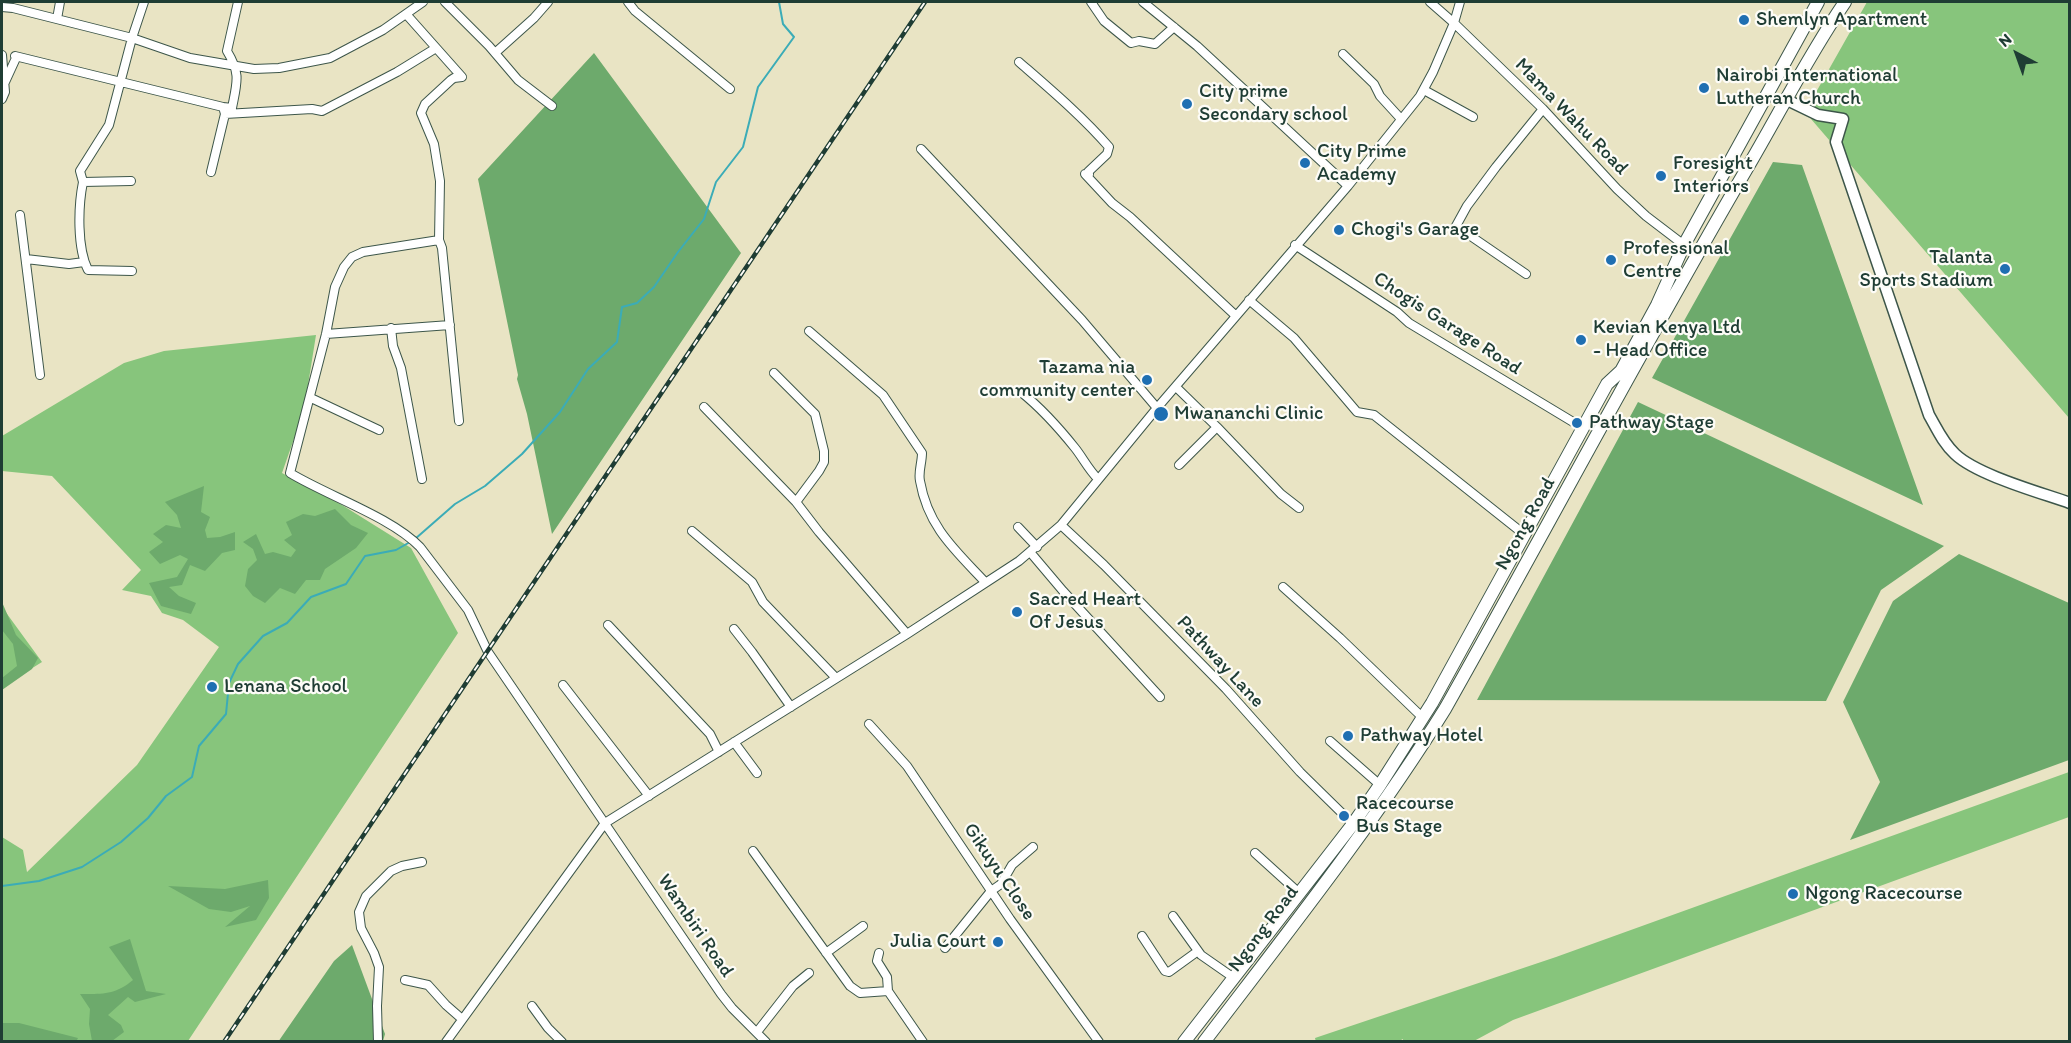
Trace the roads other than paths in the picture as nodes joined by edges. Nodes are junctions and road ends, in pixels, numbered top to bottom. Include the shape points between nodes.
1 (60, 2) edge
2 (144, 2) edge
3 (238, 2) edge
4 (423, 2) edge
5 (445, 2) edge
6 (548, 2) edge
7 (628, 2) edge
8 (1093, 2) edge
9 (1143, 2) edge
10 (1430, 2) edge
11 (1460, 2) edge
12 (1818, 2) edge
13 (1845, 2) edge
14 (2, 7) edge
15 (409, 8) edge
16 (57, 19) junction
17 (1454, 23) junction
18 (1174, 27) junction
19 (132, 38) junction
20 (436, 48) junction
21 (495, 53) junction
22 (1343, 54) dead end
23 (2, 55) edge
24 (1019, 62) dead end
25 (237, 67) junction
26 (121, 81) junction
27 (5, 82) junction
28 (730, 89) dead end
29 (1424, 90) junction
30 (2, 99) edge
31 (1787, 100) junction
32 (552, 106) dead end
33 (1543, 109) junction
34 (224, 111) junction
35 (1473, 117) dead end
36 (1401, 119) junction
37 (921, 149) dead end
38 (211, 172) dead end
39 (131, 181) dead end
40 (83, 182) junction
41 (1348, 186) junction
42 (20, 215) dead end
43 (439, 240) junction
44 (1295, 245) junction
45 (1684, 245) junction
46 (26, 260) junction
47 (84, 262) junction
48 (132, 271) dead end
49 (1526, 274) dead end
50 (1249, 300) junction
51 (1235, 315) junction
52 (450, 325) junction
53 (391, 328) junction
54 (809, 331) dead end
55 (326, 334) junction
56 (774, 373) dead end
57 (40, 375) dead end
58 (1176, 387) junction
59 (1021, 392) dead end
60 (311, 398) junction
61 (704, 407) dead end
62 (1157, 408) junction
63 (459, 422) dead end
64 (1217, 427) junction
65 (1583, 428) junction
66 (379, 430) dead end
67 (1179, 465) dead end
68 (422, 479) dead end
69 (1098, 479) junction
70 (796, 502) junction
71 (2070, 503) edge
72 (1299, 508) dead end
73 (1061, 525) junction
74 (1018, 527) dead end
75 (692, 531) dead end
76 (1526, 535) junction
77 (1034, 549) junction
78 (985, 582) junction
79 (1283, 587) dead end
80 (608, 625) dead end
81 (734, 629) dead end
82 (907, 633) junction
83 (836, 678) junction
84 (563, 685) dead end
85 (1160, 697) dead end
86 (790, 707) junction
87 (1422, 717) junction
88 (869, 724) dead end
89 (1330, 741) dead end
90 (734, 742) junction
91 (719, 752) junction
92 (757, 773) dead end
93 (1380, 785) junction
94 (649, 796) junction
95 (605, 823) junction
96 (1353, 824) junction
97 (1033, 847) dead end
98 (753, 851) dead end
99 (1255, 853) dead end
100 (422, 862) dead end
101 (991, 891) junction
102 (1298, 892) junction
103 (1173, 916) dead end
104 (863, 926) dead end
105 (1142, 936) dead end
106 (945, 948) dead end
107 (1198, 951) junction
108 (826, 953) junction
109 (879, 953) dead end
110 (809, 973) dead end
111 (1234, 978) junction
112 (405, 980) dead end
113 (888, 991) junction
114 (532, 1006) dead end
115 (462, 1019) junction
116 (757, 1032) junction
117 (378, 1041) edge
118 (446, 1041) edge
119 (562, 1041) edge
120 (766, 1041) edge
121 (923, 1041) edge
122 (1099, 1041) edge
123 (1184, 1041) edge
124 (1204, 1041) edge

1 - 16 street
2 - 19 street
3 - 25 street via 227,51
4 - 15 street
5 - 21 street
6 - 21 street
7 - 28 street
8 - 18 street via 1104,21 1131,42 1155,44
9 - 18 street
10 - 17 street, Mama Wahu Road
11 - 17 street
12 - 45 main road, Ngong Road
13 - 31 main road, Ngong Road
14 - 16 street
15 - 20 street
15 - 25 street via 358,44 330,58 279,68
16 - 19 street
17 - 29 street
17 - 33 street, Mama Wahu Road
18 - 41 street
19 - 25 street via 190,58
19 - 26 street
20 - 34 street via 322,111
20 - 43 street via 462,77 451,80 425,104 421,113 434,144 440,181
21 - 32 street via 518,80
22 - 36 street via 1374,84
23 - 27 street
24 - 51 street via 1069,105 1109,147 1107,154 1085,174
25 - 34 street via 232,108
26 - 27 street via 15,56
26 - 34 street
26 - 40 street via 109,125 80,171
27 - 30 street
29 - 35 street
29 - 36 street
31 - 71 street via 1818,115 1843,119 1836,142 1929,415 1943,441 1963,461 1984,472
31 - 124 main road, Ngong Road via 1689,267 1445,709 1298,918
33 - 45 street, Mama Wahu Road via 1617,189
33 - 49 street via 1496,167 1456,226
34 - 38 street
36 - 41 street
37 - 62 street via 1082,320
39 - 40 street
40 - 47 street via 80,218
41 - 44 street
42 - 46 street
43 - 52 street
43 - 55 street via 352,257 334,287
44 - 50 street
44 - 65 street, Chogis Garage Road via 1409,323
45 - 65 main road, Ngong Road via 1658,305
46 - 47 street
46 - 57 street
47 - 48 street via 88,270
50 - 51 street
50 - 76 street via 1294,338 1357,412 1374,415
51 - 58 street
52 - 53 street
52 - 63 street
53 - 55 street
53 - 68 street
54 - 78 street via 878,390 893,408 922,453 920,481 933,523
55 - 60 street
56 - 70 street via 815,414 824,451 824,462
58 - 62 street
58 - 64 street
59 - 69 street via 1076,449
60 - 66 street
60 - 95 street, Wambiri Road via 291,473 414,540 468,610 488,652
61 - 70 street
62 - 69 street
64 - 67 street
64 - 72 street
65 - 76 main road, Ngong Road
69 - 73 street
70 - 82 street
73 - 77 street
73 - 96 street, Pathway Lane via 1226,689
74 - 77 street
75 - 83 street via 752,582 763,602
76 - 87 main road, Ngong Road
77 - 78 street
77 - 85 street via 1063,591
78 - 82 street
79 - 87 street
80 - 91 street via 710,734
81 - 86 street
82 - 83 street
83 - 86 street
84 - 94 street
86 - 90 street
87 - 93 main road, Ngong Road
88 - 101 street, Gikuyu Close via 907,766
89 - 93 street
90 - 91 street
90 - 92 street
91 - 94 street
93 - 96 main road, Ngong Road
94 - 95 street
95 - 115 street
95 - 116 street, Wambiri Road via 732,1008
96 - 102 main road, Ngong Road
97 - 101 street
98 - 108 street
99 - 102 street
100 - 117 street via 391,871 366,896 359,912 361,928 378,967
101 - 106 street
101 - 122 street, Gikuyu Close
102 - 111 main road, Ngong Road
103 - 107 street
104 - 108 street
105 - 107 street via 1165,971
107 - 111 street
108 - 113 street via 854,991
109 - 113 street via 877,961 886,975
110 - 116 street via 793,986
111 - 123 main road, Ngong Road
112 - 115 street via 428,986
113 - 121 street
114 - 119 street
115 - 118 street
116 - 120 street, Wambiri Road

